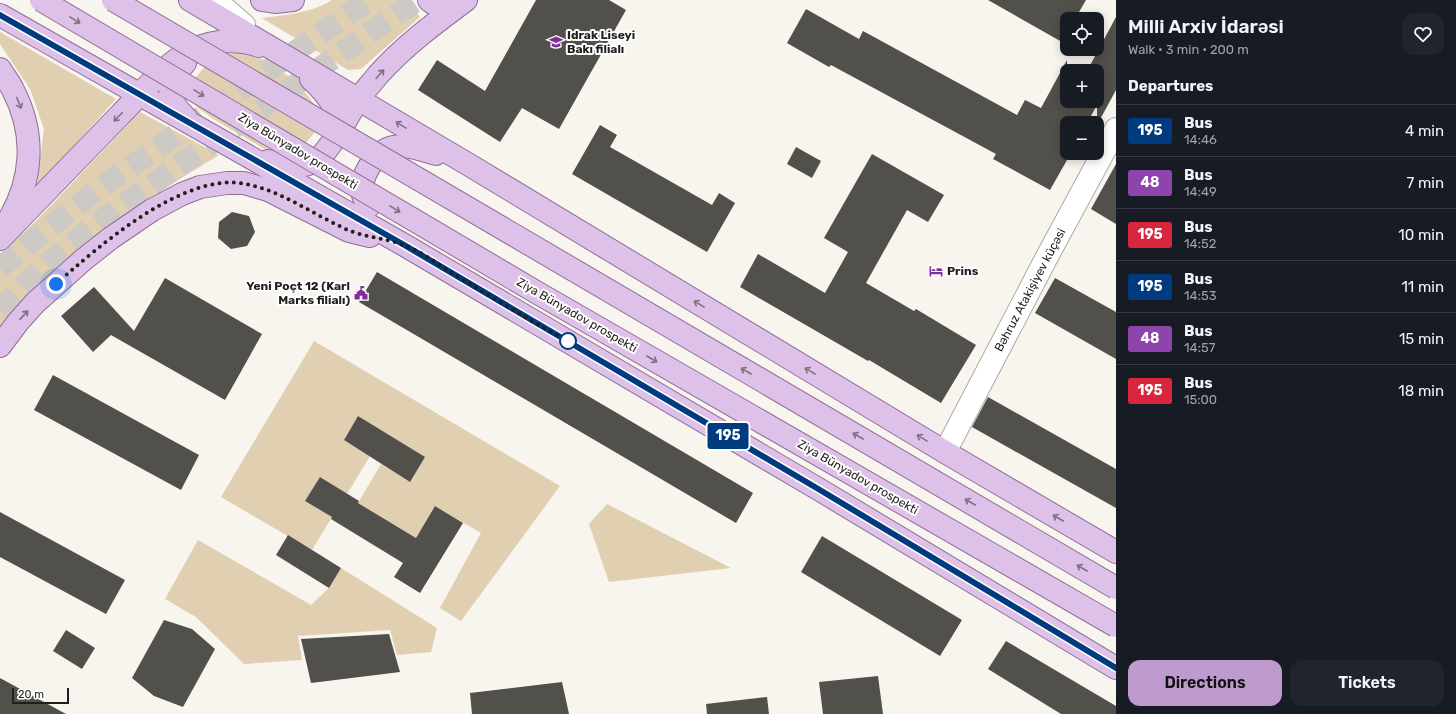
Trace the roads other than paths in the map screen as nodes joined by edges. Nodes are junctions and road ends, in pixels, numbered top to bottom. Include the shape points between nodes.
1 (41, 0) edge
2 (113, 0) edge
3 (190, 0) edge
4 (215, 0) edge
5 (262, 0) edge
6 (293, 0) edge
7 (429, 0) edge
8 (460, 0) edge
9 (466, 0) edge
10 (0, 15) edge
11 (207, 44) junction
12 (281, 54) junction
13 (0, 69) edge
14 (140, 95) junction
15 (358, 100) junction
16 (198, 128) junction
17 (1116, 129) edge
18 (334, 137) junction
19 (235, 149) junction
20 (471, 166) junction
21 (0, 233) edge
22 (0, 239) edge
23 (406, 246) junction
24 (0, 346) edge
25 (945, 452) junction
26 (1116, 552) edge
27 (1116, 588) edge
28 (1116, 626) edge
29 (1116, 668) edge

1 -> 28 main road, Ziya Bünyadov prospekti, bridge via 536,292
27 -> 2 main road, bridge
3 - 12 main road
4 - 12 street
5 - 6 main road
7 - 8 main road via 442,7
15 -> 9 main road via 406,46
10 - 14 main road
11 - 12 main road via 238,41
11 - 14 main road via 175,60
11 - 16 main road via 182,66 169,87 173,103
12 - 15 main road
12 - 18 main road via 329,98 337,124
13 -> 21 main road via 13,90 24,117 29,162 23,193
14 - 16 main road
14 -> 22 main road
15 - 18 main road
20 -> 15 main road
16 - 19 main road
17 - 25 street, Bəhruz Atakişiyev küçəsi
18 - 19 main road via 316,161 295,166 266,161
19 - 23 main road
20 - 23 main road via 413,147 393,147 381,152 369,167 364,180 363,194 370,209 382,224
25 -> 20 main road
24 -> 23 main road via 35,304 83,260 152,210 200,187 244,183 268,190 349,231
23 - 29 main road
26 -> 25 main road

